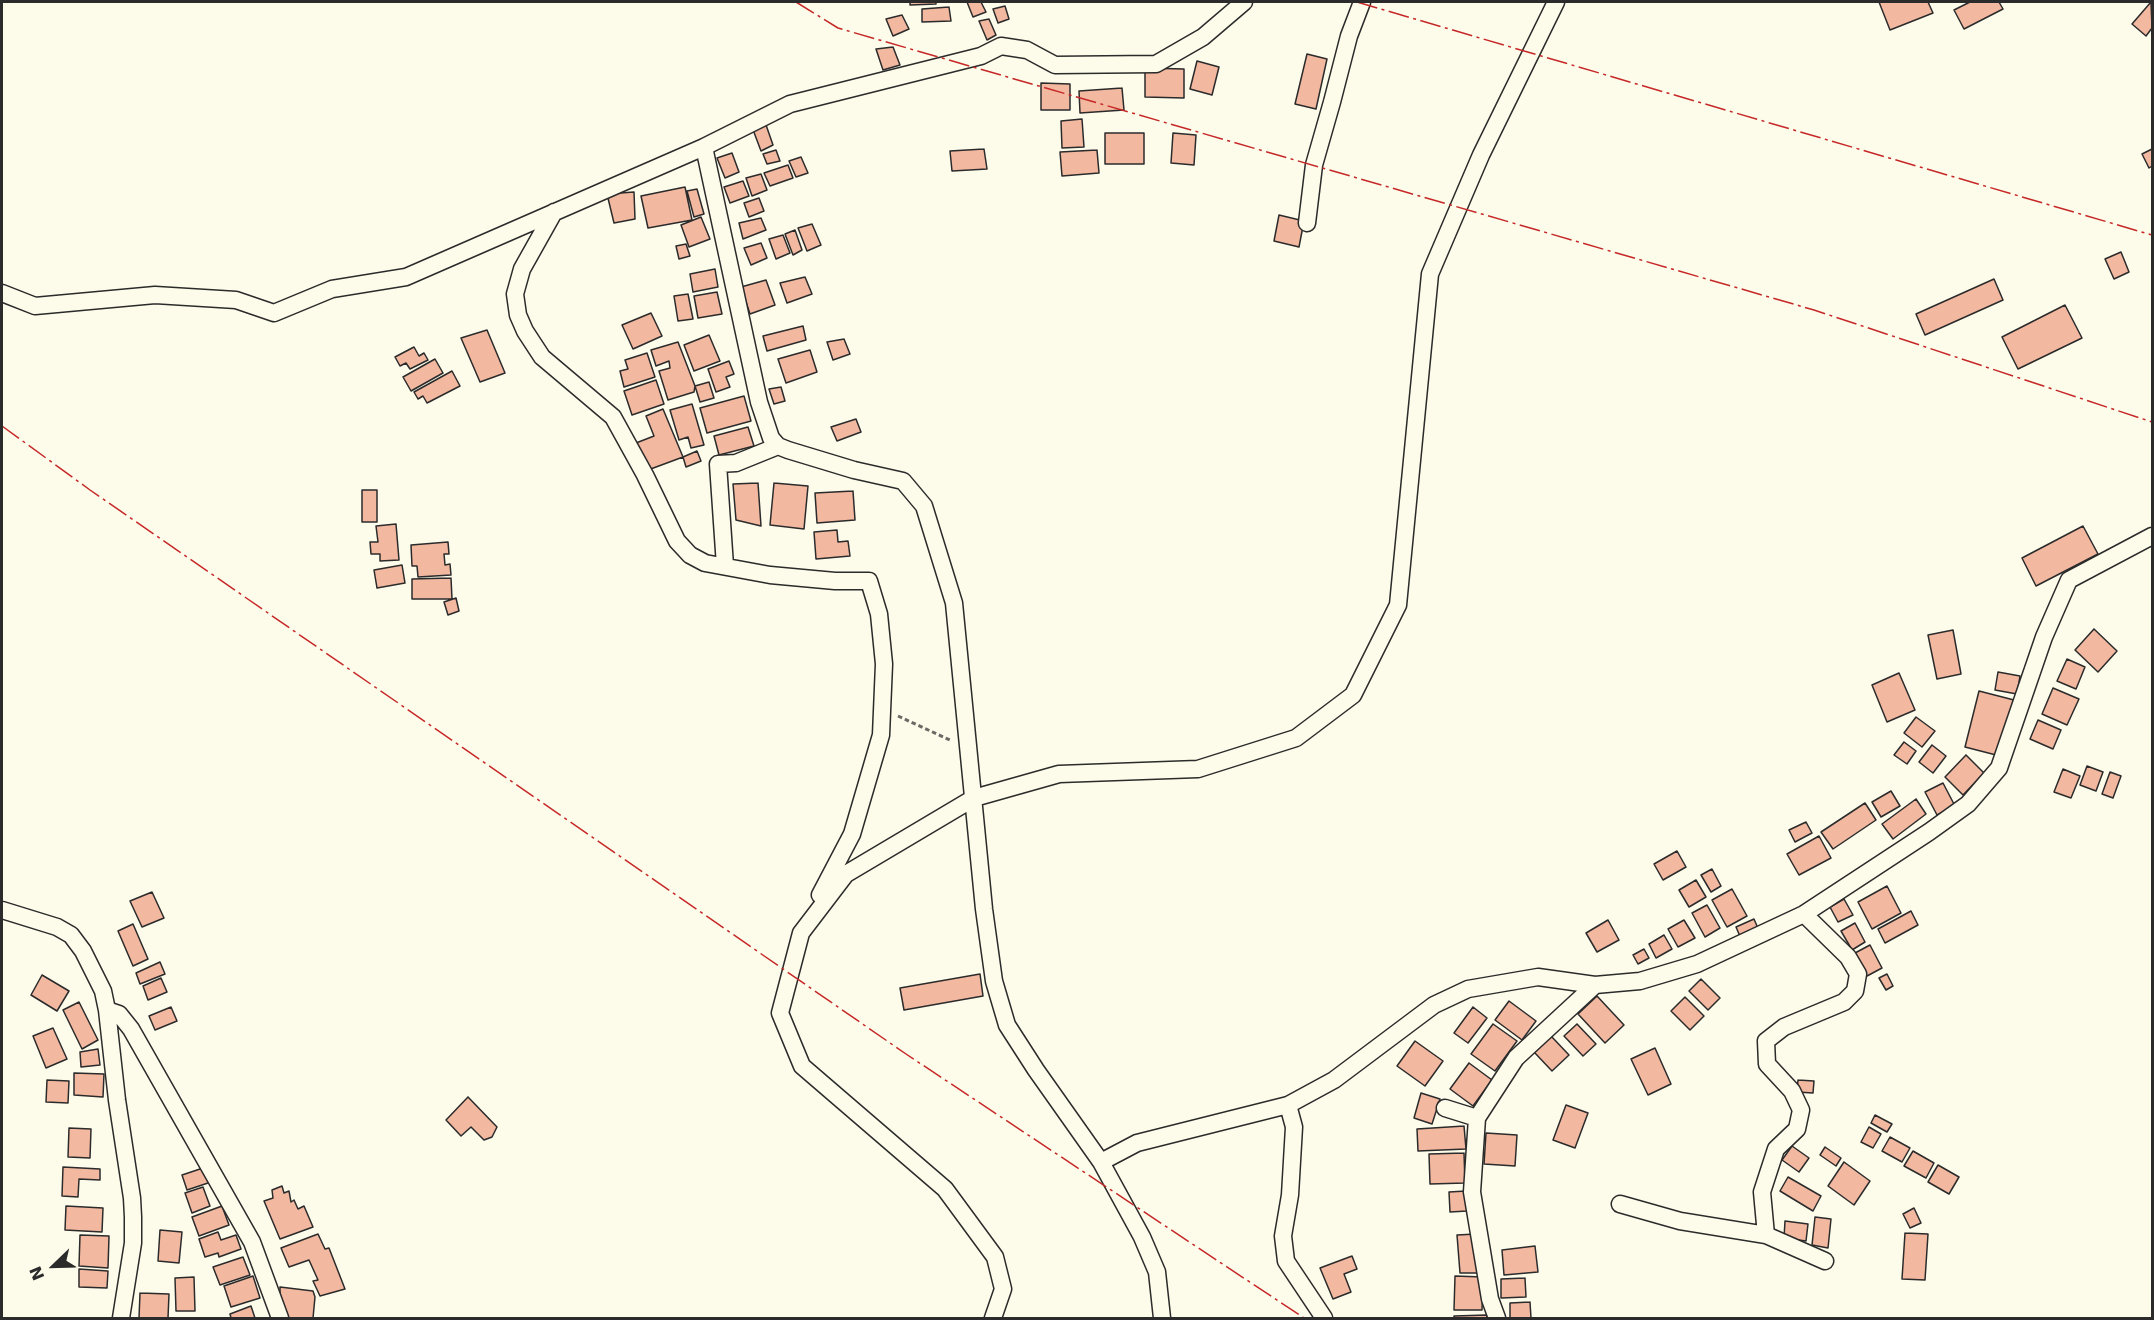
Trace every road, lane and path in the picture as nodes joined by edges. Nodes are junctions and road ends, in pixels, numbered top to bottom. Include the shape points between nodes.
1 (1244, 2) edge
2 (1362, 2) edge
3 (1556, 2) edge
4 (704, 147) junction
5 (554, 212) junction
6 (1307, 223) dead end
7 (2, 293) edge
8 (778, 446) junction
9 (2152, 536) edge
10 (725, 567) junction
11 (882, 710) junction
12 (969, 749) junction
13 (974, 798) junction
14 (2, 910) edge
15 (1804, 914) junction
16 (801, 933) junction
17 (1595, 985) junction
18 (107, 1010) junction
19 (1288, 1105) junction
20 (1445, 1108) dead end
21 (1477, 1118) junction
22 (1101, 1162) junction
23 (1620, 1204) dead end
24 (1766, 1235) junction
25 (1825, 1261) dead end
26 (121, 1318) edge
27 (280, 1318) edge
28 (993, 1318) edge
29 (1162, 1318) edge
30 (1324, 1318) edge
31 (1497, 1318) edge

1 - 4 street via 1203,38 1156,64 1055,65 1027,50 1001,46 981,56 790,104
2 - 6 street via 1314,165
3 - 13 street via 1481,155 1430,274 1398,605 1353,695 1296,738 1198,769 1059,774
4 - 5 street
4 - 8 street via 759,402 771,438
5 - 7 street via 406,277 332,290 274,313 236,300 155,295 35,306
5 - 10 street via 522,269 515,294 525,331 542,357 613,417 677,541 690,555
8 - 10 street via 736,463 718,464
8 - 12 street via 903,481 924,506 954,603
9 - 15 street via 2069,580 2044,637 1999,768 1968,804
10 - 11 street via 771,575 869,581 879,614 884,664
11 - 12 path
11 - 16 street via 881,735 852,834
12 - 13 street
13 - 16 street via 846,874
13 - 22 street via 994,981 1007,1025
14 - 18 street via 71,935 103,991
15 - 17 street via 1697,964 1640,981
15 - 24 street via 1848,957 1858,974 1855,991 1844,1002 1784,1027 1766,1041 1767,1064 1792,1091 1801,1110 1797,1129 1776,1149 1762,1192
16 - 28 street via 780,1013 802,1066 945,1190 995,1257 1003,1289
17 - 19 street via 1538,977 1468,989 1434,1005 1334,1080
17 - 21 street via 1516,1058
18 - 26 street via 133,1217 133,1243
18 - 27 street via 119,1014 131,1029 252,1242
19 - 22 street via 1137,1143
19 - 30 street via 1294,1126 1283,1236 1286,1261
20 - 21 street
21 - 31 street via 1472,1192 1490,1299
22 - 29 street via 1157,1272
23 - 24 street via 1680,1221
24 - 25 street

